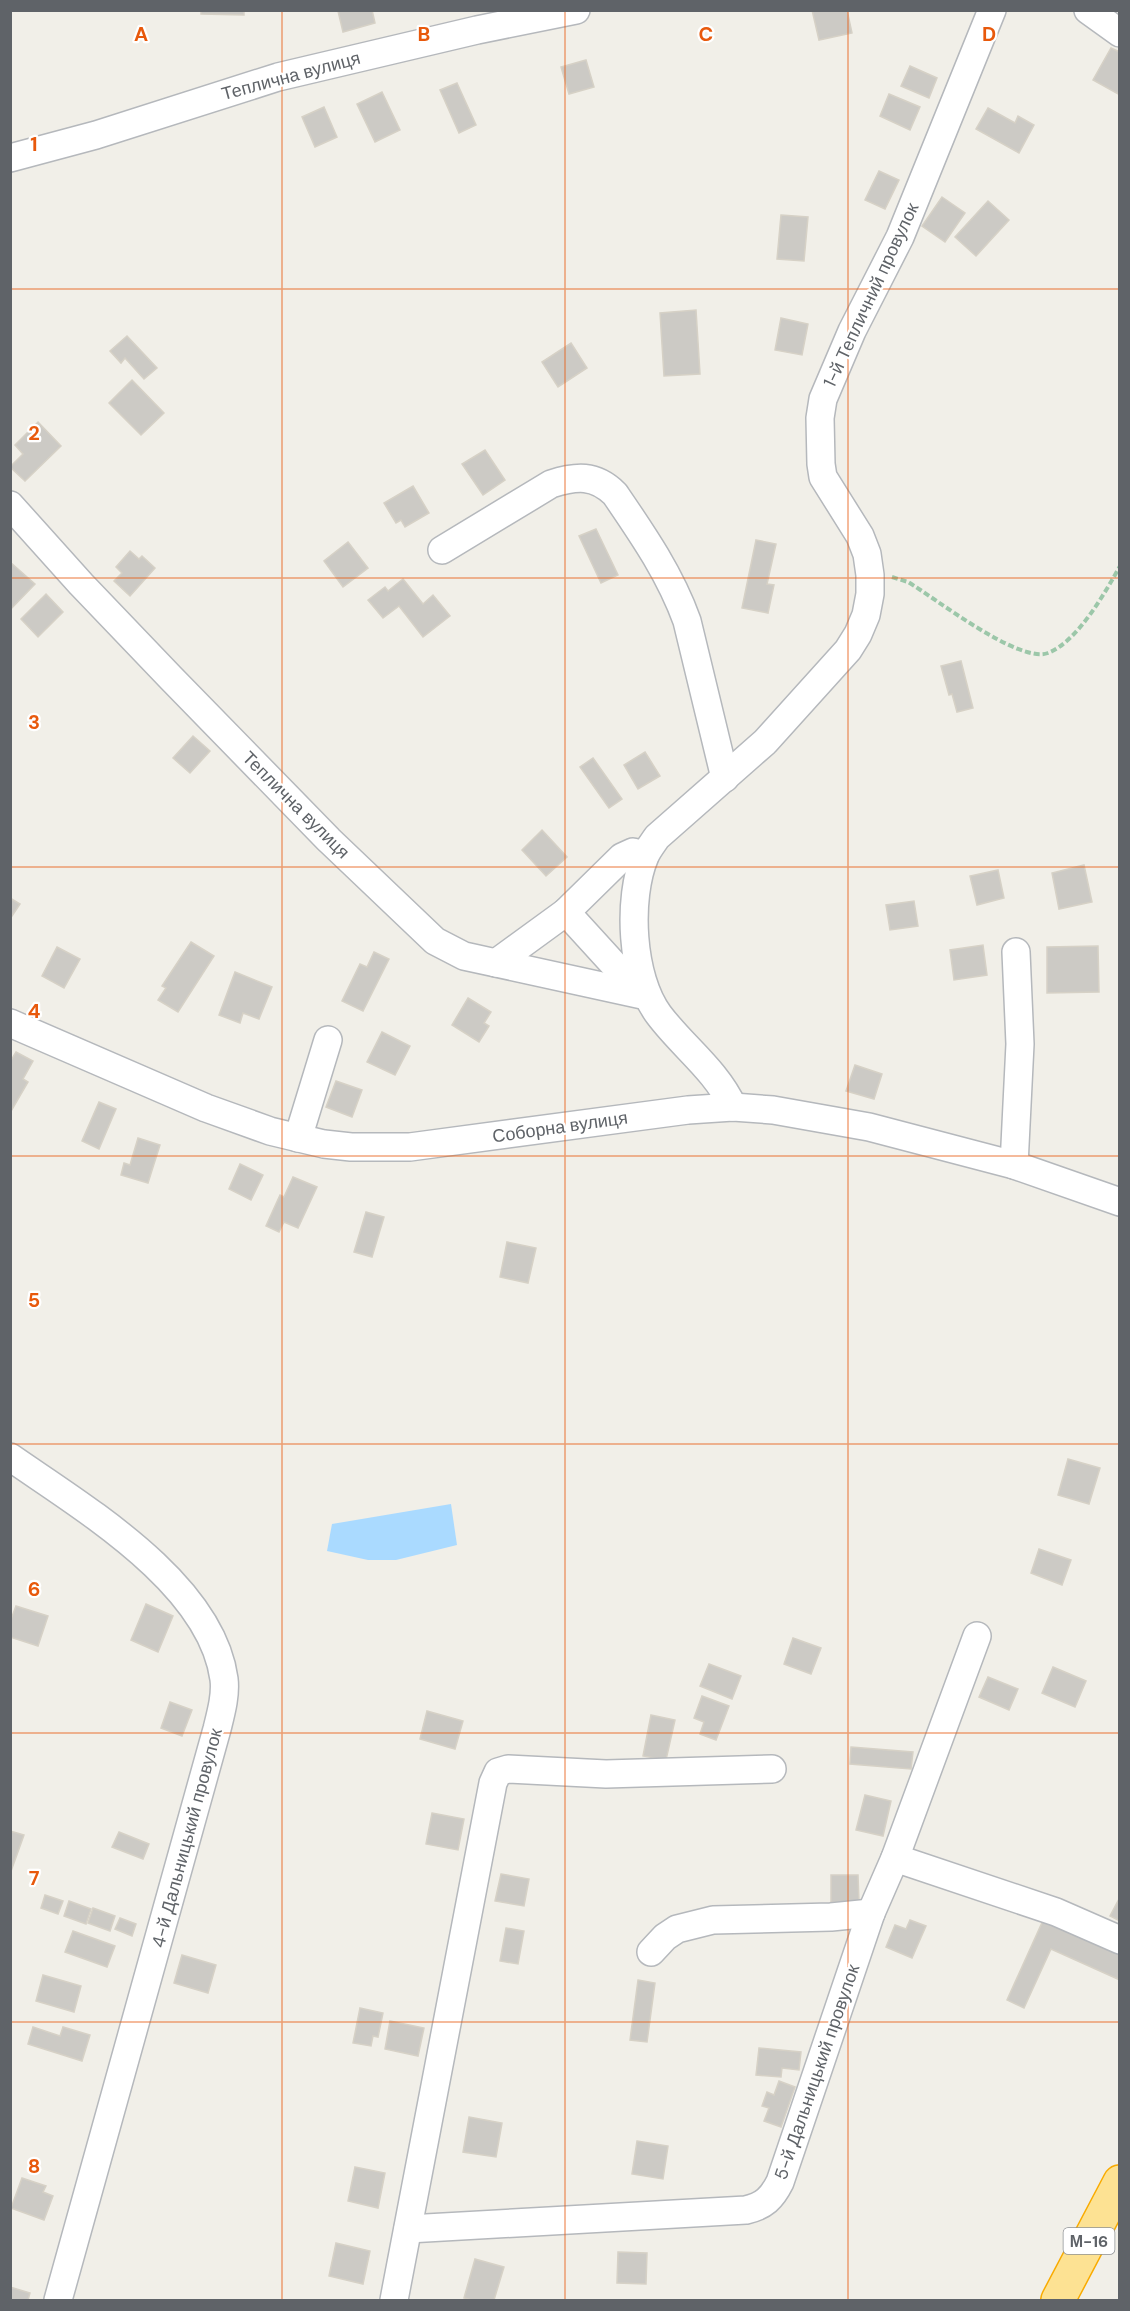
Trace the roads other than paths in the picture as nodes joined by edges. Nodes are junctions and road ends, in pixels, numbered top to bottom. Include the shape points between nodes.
1 (576, 10) edge
2 (992, 10) edge
3 (1088, 10) edge
4 (1119, 33) edge
5 (10, 158) edge
6 (10, 505) edge
7 (442, 550) dead end
8 (725, 778) junction
9 (645, 855) junction
10 (566, 912) junction
11 (1016, 952) dead end
12 (496, 963) junction
13 (647, 996) junction
14 (10, 1023) edge
15 (328, 1040) dead end
16 (733, 1107) junction
17 (298, 1138) junction
18 (1014, 1165) junction
19 (1119, 1202) edge
20 (10, 1457) edge
21 (977, 1636) dead end
22 (772, 1769) dead end
23 (895, 1858) junction
24 (871, 1913) junction
25 (1119, 1940) edge
26 (651, 1952) dead end
27 (1119, 2182) edge
28 (408, 2229) junction
29 (58, 2301) edge
30 (394, 2301) edge
31 (1058, 2301) edge

1 - 5 street, Теплична вулиця via 278,77
2 - 8 street, 1-й Тепличний провулок via 900,237 823,399 823,477 867,554 870,594 866,615 848,650 794,713
3 - 4 street
6 - 12 street, Теплична вулиця via 81,585 416,925 447,949
7 - 8 street via 551,484 583,477 607,486 657,555 680,602
8 - 9 street, 1-й Тепличний провулок via 664,829
9 - 10 street via 633,852 622,856
9 - 13 street, 1-й Тепличний провулок via 637,893 635,935
10 - 12 street
10 - 13 street
11 - 18 street via 1020,1044
12 - 13 street, Теплична вулиця
13 - 16 street, 1-й Тепличний провулок via 674,1033 716,1077
14 - 17 street, Соборна вулиця via 206,1108
15 - 17 street
16 - 17 street, Соборна вулиця via 410,1147 351,1147
16 - 18 street, Соборна вулиця via 869,1127
18 - 19 street, Соборна вулиця
20 - 29 street, 4-й Дальницький провулок via 132,1544 163,1574 195,1608 219,1657 224,1680 217,1729
21 - 23 street, 5-й Дальницький провулок
22 - 28 street via 606,1774 508,1769 498,1772
23 - 24 street, 5-й Дальницький провулок
23 - 25 street via 1056,1912
24 - 26 street via 713,1920 677,1929
24 - 28 street, 5-й Дальницький провулок via 780,2182 766,2202 746,2210
27 - 31 highway, М-16
28 - 30 street

